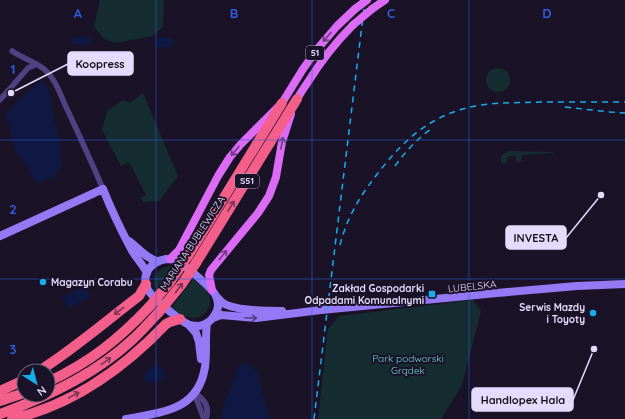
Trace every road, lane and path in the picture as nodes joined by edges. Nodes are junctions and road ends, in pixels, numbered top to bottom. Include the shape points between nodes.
1 (367, 0) edge
2 (385, 0) edge
3 (12, 51) dead end
4 (37, 64) junction
5 (297, 99) junction
6 (0, 100) edge
7 (282, 103) junction
8 (103, 189) junction
9 (0, 236) edge
10 (127, 239) junction
11 (170, 259) junction
12 (157, 261) junction
13 (147, 273) junction
14 (146, 284) junction
15 (625, 284) edge
16 (214, 293) junction
17 (321, 310) junction
18 (180, 319) junction
19 (210, 321) junction
20 (189, 325) junction
21 (52, 363) edge
22 (56, 378) edge
23 (16, 384) edge
24 (0, 391) edge
25 (194, 393) junction
26 (16, 396) edge
27 (0, 401) edge
28 (0, 414) edge
29 (12, 419) edge
30 (126, 419) edge
31 (205, 419) edge

1 -> 7 main road, MARIANA BUBLEWICZA / 51, bridge via 337,26 318,47
2 - 5 main road, MARIANA BUBLEWICZA / 51, bridge via 341,38 323,59
3 - 4 street
4 - 6 street via 28,68
4 - 8 street via 44,68 55,82
16 -> 5 main road via 209,275 211,270 258,213 271,192 284,135
28 -> 5 highway, MARIANA BUBLEWICZA / S51, bridge via 48,395 97,367 143,330 178,289 196,263
7 -> 11 main road via 230,157 179,250
7 - 22 highway, MARIANA BUBLEWICZA / S51, bridge via 170,282 121,335 97,354
8 - 9 street
8 - 10 street via 119,227
10 - 12 street via 145,256
10 - 13 street
11 - 12 street
11 - 16 street, LUBELSKA via 180,263
12 - 13 street
13 - 14 street
14 - 18 street via 154,298
14 -> 21 highway via 139,296
15 - 17 street, LUBELSKA via 577,286
16 - 17 street, LUBELSKA via 228,305 259,311
16 - 19 street via 218,307
19 -> 17 street, LUBELSKA via 221,315 256,318
18 - 20 street
29 -> 18 highway via 60,403 101,380 129,359 166,324
19 - 20 street, LUBELSKA via 201,326
19 - 25 street via 202,380
20 - 25 street via 199,342 202,370
23 - 24 highway
25 - 30 street via 181,405 164,412
25 - 31 street
26 - 27 highway

